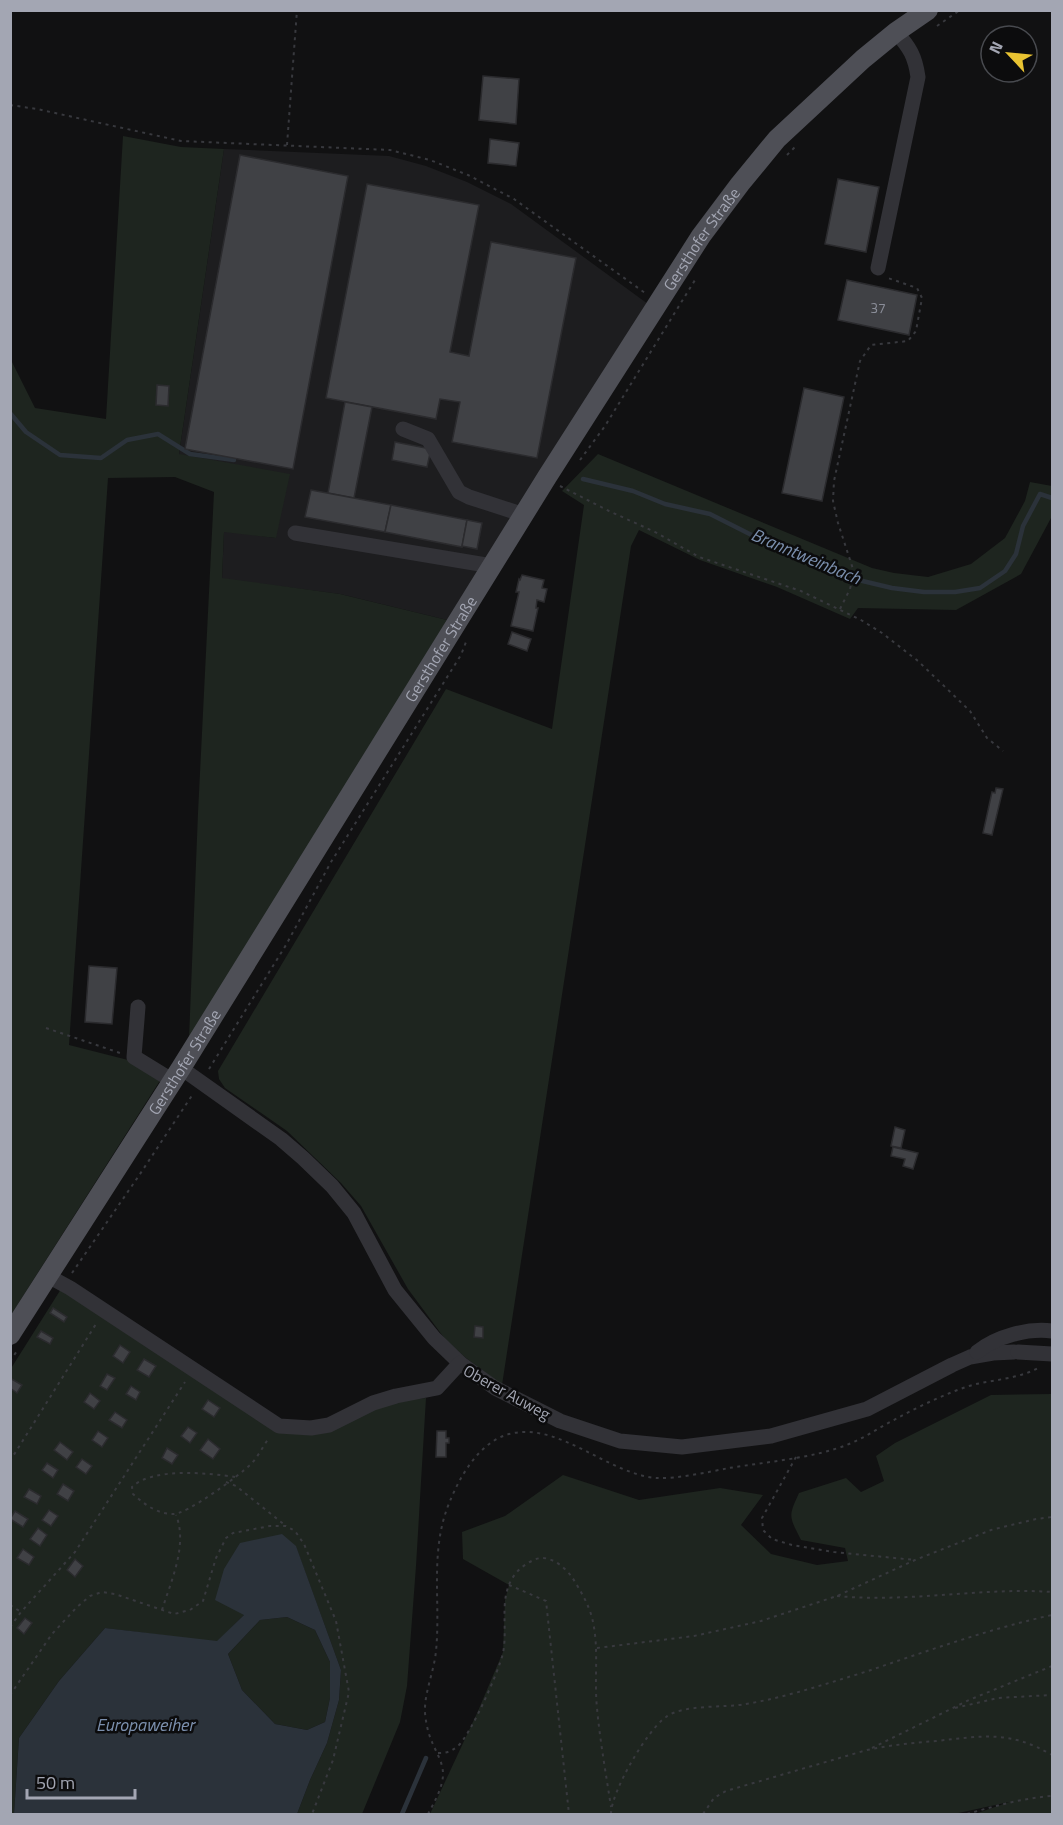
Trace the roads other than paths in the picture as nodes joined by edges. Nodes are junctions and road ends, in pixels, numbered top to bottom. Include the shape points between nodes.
1 (931, 19) edge
2 (896, 32) junction
3 (878, 268) road end
4 (403, 429) dead end
5 (524, 514) junction
6 (295, 533) dead end
7 (492, 566) junction
8 (138, 1007) dead end
9 (177, 1074) junction
10 (55, 1280) junction
11 (1053, 1330) edge
12 (14, 1343) edge
13 (970, 1357) junction
14 (1048, 1360) edge
15 (460, 1363) junction

1 - 2 main road, Gersthofer Straße
2 - 3 street via 916,59 918,77
2 - 5 main road, Gersthofer Straße via 777,139 740,184 658,302
4 - 5 street via 428,439 459,492
5 - 7 main road, Gersthofer Straße
6 - 7 street
7 - 9 main road, Gersthofer Straße
8 - 9 street via 134,1057
9 - 10 main road, Gersthofer Straße
9 - 15 street via 201,1082 280,1139 332,1186 354,1213 395,1290
10 - 12 main road, Gersthofer Straße
10 - 15 street, Oberer Auweg via 279,1426 329,1425 396,1395 437,1388
11 - 13 street, Oberer Auweg via 999,1339
13 - 14 street, Oberer Auweg via 1016,1352
13 - 15 street, Oberer Auweg via 867,1409 771,1436 682,1447 620,1441 560,1421 495,1388

